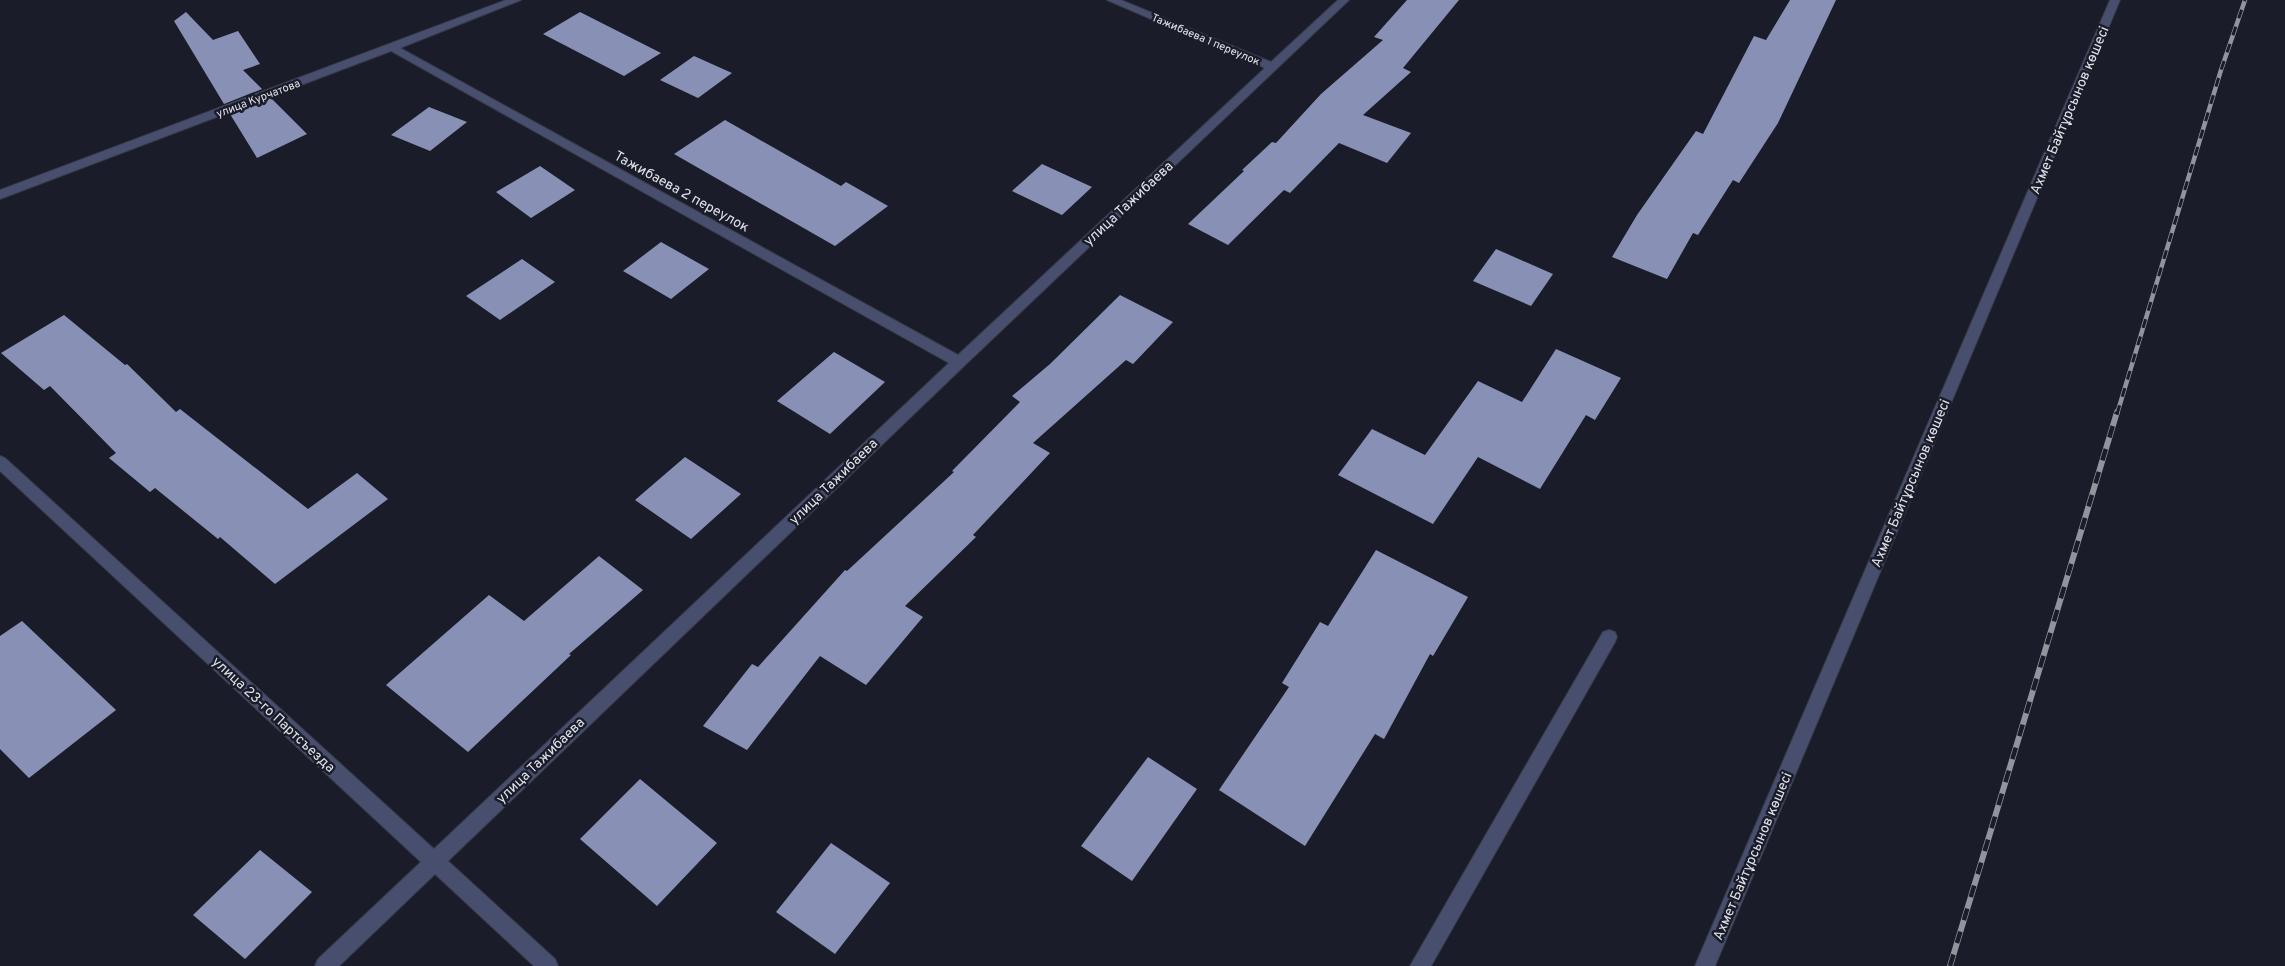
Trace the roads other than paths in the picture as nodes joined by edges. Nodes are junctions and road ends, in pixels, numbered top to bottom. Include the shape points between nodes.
1 (516, 0) edge
2 (1112, 0) edge
3 (1344, 0) edge
4 (2115, 0) edge
5 (391, 47) junction
6 (1272, 67) junction
7 (0, 195) edge
8 (959, 362) junction
9 (0, 462) edge
10 (1609, 637) dead end
11 (434, 861) junction
12 (325, 966) edge
13 (548, 966) edge
14 (1420, 966) edge
15 (1705, 966) edge

1 - 5 street, улица Курчатова
2 - 6 street, Тажибаева 1 переулок
3 - 6 street, улица Тажибаева
4 - 15 street, Ахмет Байтұрсынов көшесі
5 - 7 street, улица Курчатова
5 - 8 street, Тажибаева 2 переулок
6 - 8 street, улица Тажибаева
8 - 11 street, улица Тажибаева
9 - 11 street, улица 23-го Партсъезда
10 - 14 street
11 - 12 street, улица Тажибаева
11 - 13 street, улица 23-го Партсъезда

